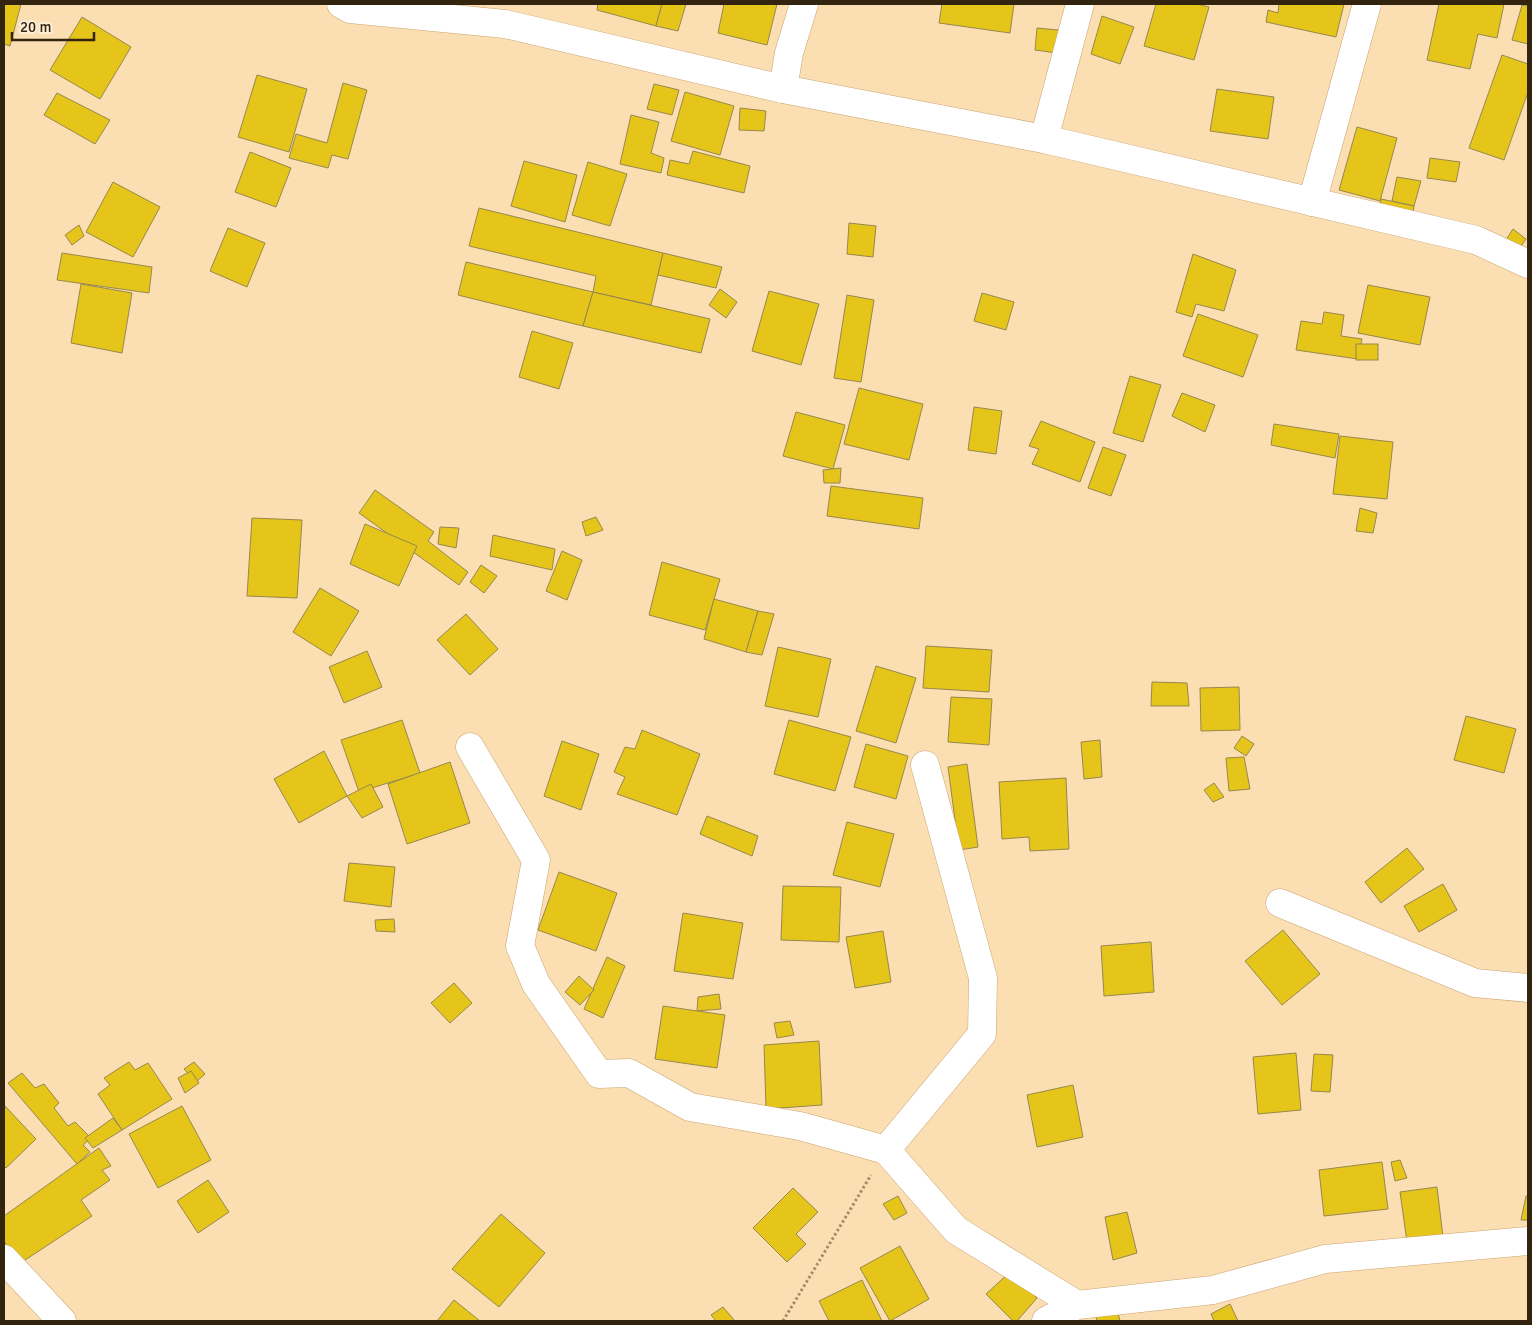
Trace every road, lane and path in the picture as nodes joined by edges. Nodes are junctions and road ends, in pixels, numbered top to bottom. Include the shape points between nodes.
1 (341, 4) edge
2 (804, 4) edge
3 (1080, 4) edge
4 (1367, 4) edge
5 (508, 14) edge
6 (783, 89) junction
7 (1044, 139) junction
8 (1312, 202) junction
9 (1528, 264) edge
10 (470, 747) dead end
11 (925, 765) dead end
12 (1280, 904) dead end
13 (1528, 988) edge
14 (886, 1150) junction
15 (1528, 1241) edge
16 (4, 1259) edge
17 (1077, 1305) junction
18 (62, 1321) edge
19 (783, 1321) edge
20 (1046, 1321) edge

1 - 5 street via 350,8
2 - 6 street via 789,53
3 - 7 street
4 - 8 street
5 - 6 street
6 - 7 street
7 - 8 street
8 - 9 street via 1476,240
10 - 14 street via 536,860 520,946 536,984 599,1074 629,1073 690,1107 800,1126
11 - 14 street via 983,978 982,1034
12 - 13 street via 1475,983
14 - 17 street via 956,1230
14 - 19 path
15 - 17 street via 1325,1260 1213,1290
16 - 18 street
17 - 20 street

